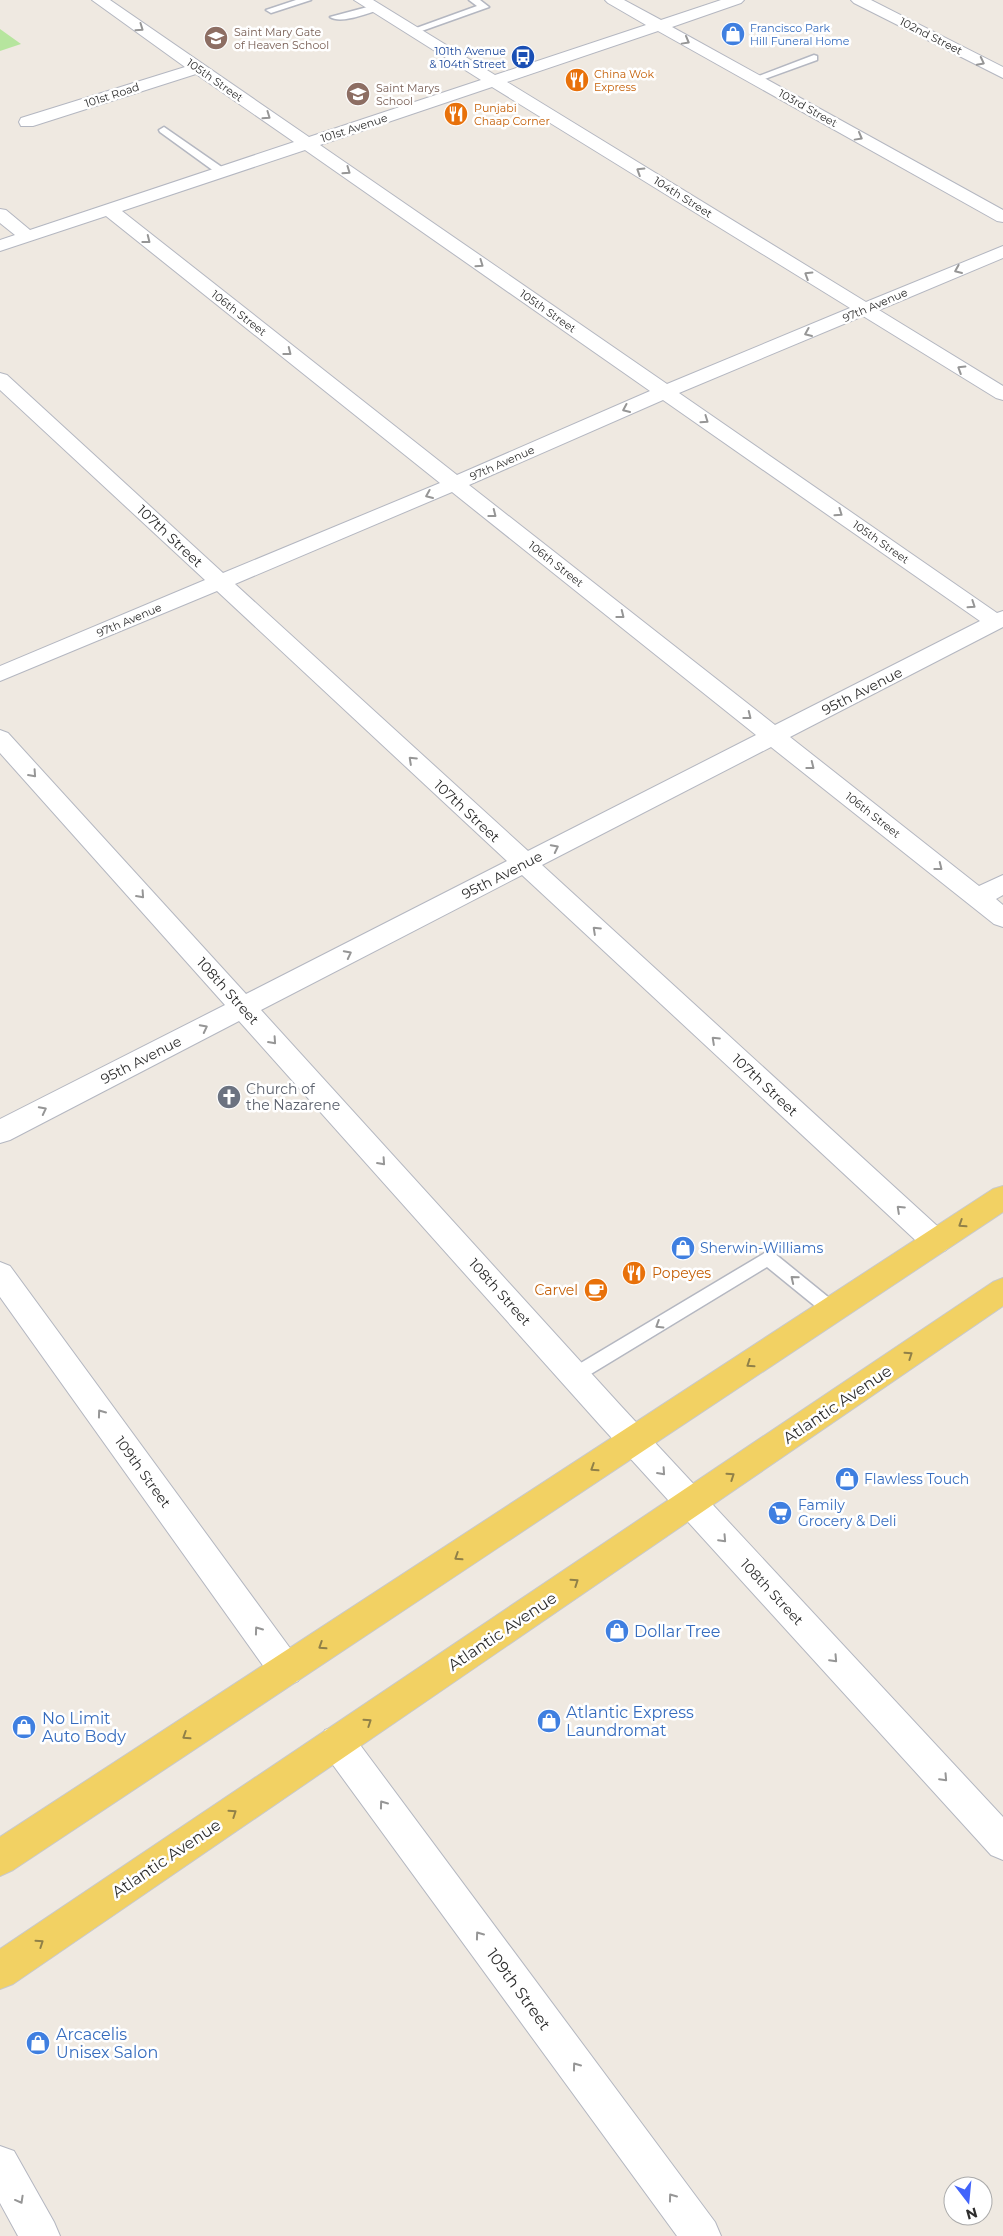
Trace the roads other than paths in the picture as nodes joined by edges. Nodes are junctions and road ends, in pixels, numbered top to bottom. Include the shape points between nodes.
1 (100, 0) edge
2 (306, 0) edge
3 (474, 0) edge
4 (613, 0) edge
5 (736, 0) edge
6 (859, 0) edge
7 (368, 4) edge
8 (271, 10) dead end
9 (335, 17) dead end
10 (659, 26) junction
11 (413, 31) junction
12 (814, 58) dead end
13 (198, 68) junction
14 (1003, 73) edge
15 (756, 79) junction
16 (494, 81) junction
17 (27, 122) dead end
18 (164, 130) dead end
19 (307, 144) junction
20 (222, 172) junction
21 (109, 210) junction
22 (0, 214) edge
23 (1003, 217) edge
24 (28, 237) junction
25 (0, 246) edge
26 (1003, 251) edge
27 (864, 309) junction
28 (0, 379) edge
29 (665, 392) junction
30 (1003, 394) edge
31 (455, 484) junction
32 (220, 582) junction
33 (1000, 620) edge
34 (0, 674) edge
35 (773, 736) junction
36 (0, 738) edge
37 (524, 864) junction
38 (1003, 884) edge
39 (978, 898) junction
40 (1003, 918) edge
41 (243, 1008) junction
42 (0, 1132) edge
43 (1003, 1197) edge
44 (936, 1242) junction
45 (0, 1274) edge
46 (1003, 1290) edge
47 (832, 1310) junction
48 (575, 1375) junction
49 (634, 1441) junction
50 (690, 1503) junction
51 (286, 1670) junction
52 (337, 1742) junction
53 (1003, 1843) edge
54 (0, 1858) edge
55 (0, 1970) edge
56 (0, 2164) edge
57 (40, 2236) edge
58 (701, 2236) edge

1 -> 13 street, 105th Street
2 - 8 lane
3 - 11 lane via 484,7
4 - 10 street, 103rd Street
5 - 10 street, 101st Avenue
6 -> 14 street, 102nd Street
7 - 9 lane via 356,14
7 - 11 street, 104th Street
10 -> 15 street, 103rd Street
10 - 16 street, 101st Avenue
11 - 16 street, 104th Street
12 - 15 lane
13 - 17 street, 101st Road
13 -> 19 street, 105th Street
15 -> 23 street, 103rd Street
16 - 19 street, 101st Avenue
27 -> 16 street, 104th Street
18 - 20 lane
19 - 20 street, 101st Avenue
19 -> 29 street, 105th Street
20 - 21 street, 101st Avenue
21 - 24 street, 101st Avenue
21 -> 31 street, 106th Street
22 - 24 street
24 - 25 street, 101st Avenue
26 -> 27 street, 97th Avenue
27 -> 29 street, 97th Avenue
30 -> 27 street, 104th Street
28 - 32 street, 107th Street
29 -> 31 street, 97th Avenue
29 -> 33 street, 105th Street
31 -> 32 street, 97th Avenue
31 -> 35 street, 106th Street
32 - 34 street, 97th Avenue
37 -> 32 street, 107th Street
33 - 35 street, 95th Avenue
37 -> 35 street, 95th Avenue
35 -> 39 street, 106th Street
36 -> 41 street, 108th Street
41 -> 37 street, 95th Avenue
44 -> 37 street, 107th Street
38 - 39 street
39 - 40 street, 106th Street
42 -> 41 street, 95th Avenue
41 -> 48 street, 108th Street
43 -> 44 main road
44 - 47 main road
51 -> 45 street, 109th Street
50 -> 46 main road, Atlantic Avenue
47 -> 48 lane via 768,1258
47 -> 49 main road
48 - 49 street, 108th Street
49 -> 50 street, 108th Street
49 -> 51 main road
52 -> 50 main road, Atlantic Avenue
50 -> 53 street, 108th Street
51 -> 54 main road
55 -> 52 main road, Atlantic Avenue
58 -> 52 street, 109th Street
56 -> 57 street

